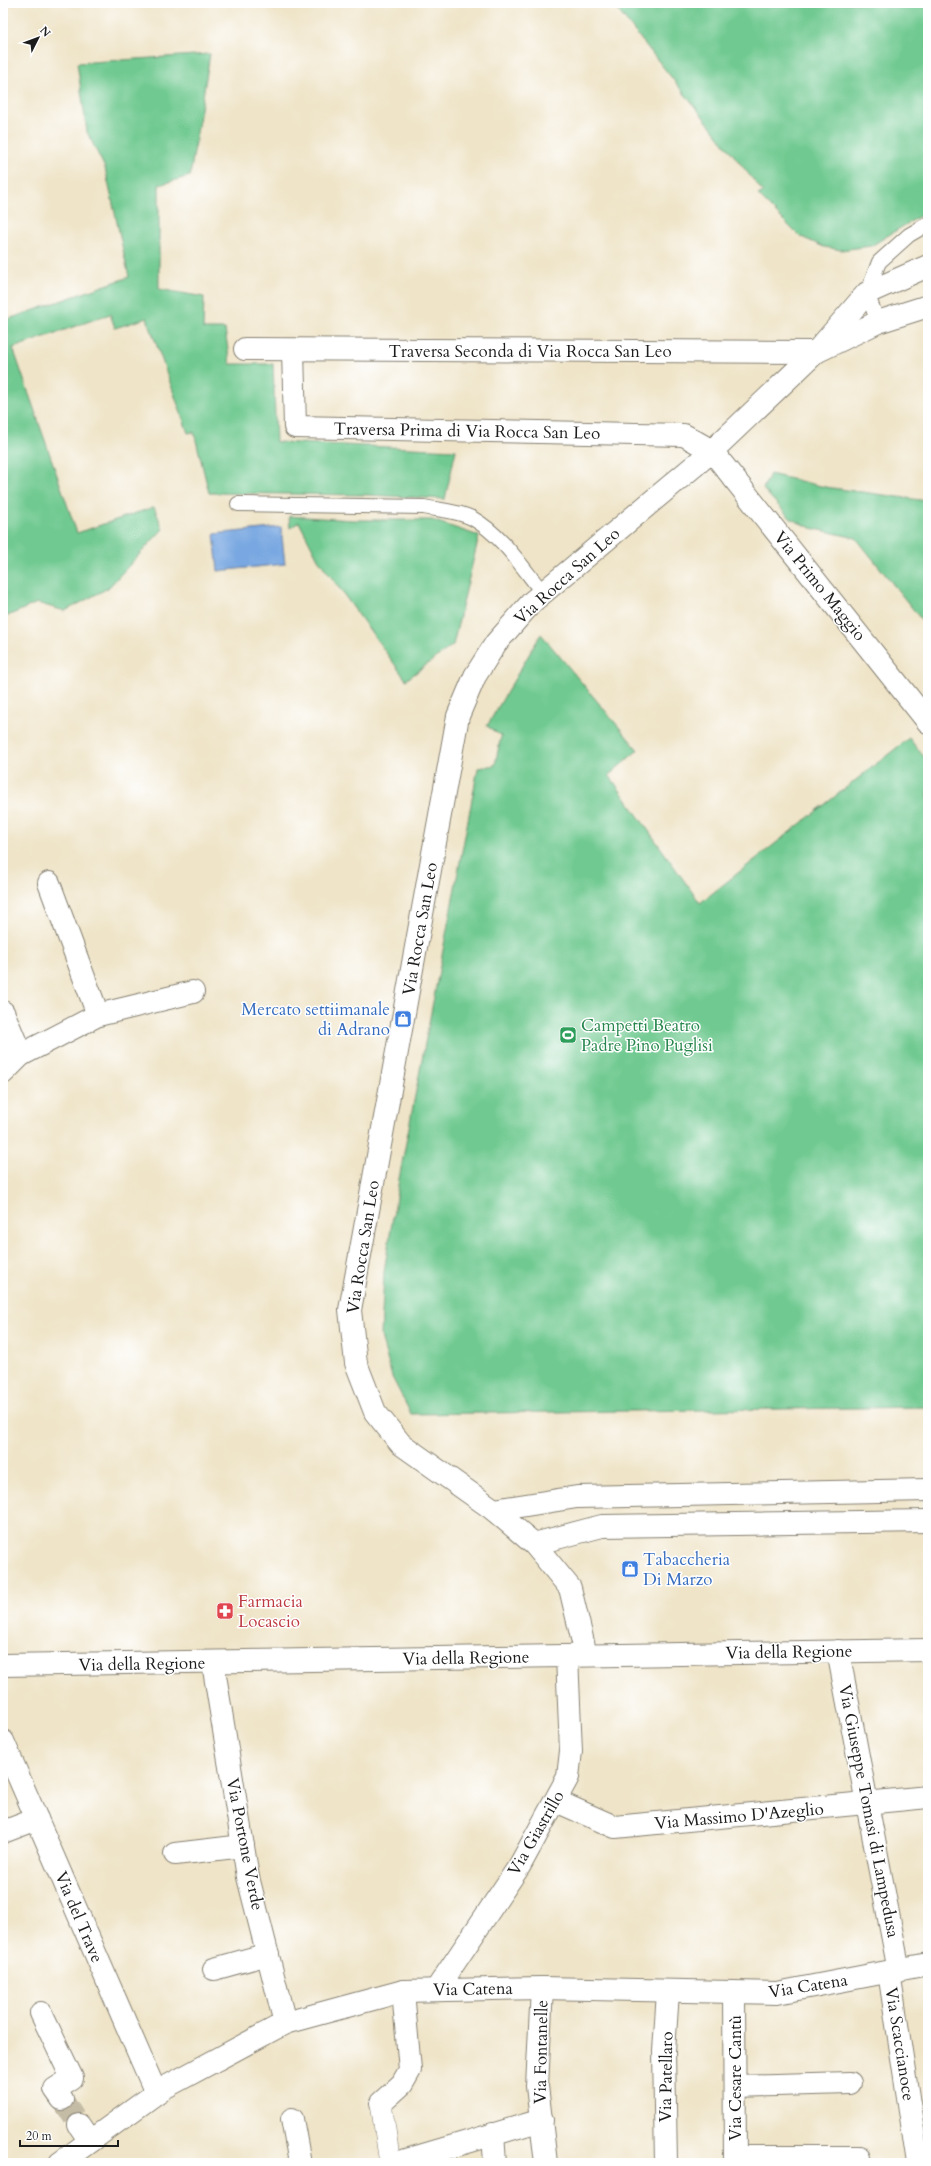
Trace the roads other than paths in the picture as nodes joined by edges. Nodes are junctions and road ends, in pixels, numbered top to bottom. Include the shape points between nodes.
1 (928, 224) edge
2 (928, 266) edge
3 (867, 293) junction
4 (928, 306) edge
5 (878, 322) junction
6 (245, 349) dead end
7 (293, 350) junction
8 (816, 352) junction
9 (712, 450) junction
10 (238, 504) dead end
11 (543, 593) junction
12 (928, 722) edge
13 (49, 883) dead end
14 (193, 992) dead end
15 (3, 1012) edge
16 (98, 1015) junction
17 (21, 1055) junction
18 (3, 1073) edge
19 (928, 1490) edge
20 (494, 1510) junction
21 (928, 1521) edge
22 (534, 1544) junction
23 (928, 1650) edge
24 (838, 1651) junction
25 (576, 1656) junction
26 (213, 1663) junction
27 (3, 1665) edge
28 (3, 1741) edge
29 (928, 1797) edge
30 (556, 1801) junction
31 (867, 1804) junction
32 (37, 1819) junction
33 (3, 1832) edge
34 (243, 1846) junction
35 (175, 1854) dead end
36 (268, 1954) junction
37 (928, 1964) edge
38 (214, 1969) dead end
39 (894, 1971) junction
40 (542, 1988) junction
41 (436, 1990) junction
42 (403, 1991) junction
43 (668, 1992) junction
44 (734, 1993) junction
45 (41, 2012) dead end
46 (286, 2023) junction
47 (850, 2083) dead end
48 (735, 2086) junction
49 (156, 2093) junction
50 (62, 2099) tunnel mouth
51 (381, 2103) joint
52 (292, 2119) dead end
53 (542, 2120) junction
54 (920, 2121) edge
55 (493, 2134) junction
56 (77, 2149) edge
57 (859, 2157) dead end
58 (735, 2160) edge
59 (300, 2163) edge
60 (390, 2163) edge
61 (396, 2163) edge
62 (495, 2163) edge
63 (546, 2163) edge
64 (666, 2163) edge
65 (918, 2163) edge

1 - 3 lane via 909,235 879,262
2 - 3 street, Via Rocca San Leo
3 - 5 lane
3 - 8 street, Via Rocca San Leo
4 - 5 street, Via Rocca San Leo
5 - 8 street, Via Rocca San Leo
6 - 7 street, Traversa Seconda di Via Rocca San Leo
7 - 8 street, Traversa Seconda di Via Rocca San Leo
7 - 9 street, Traversa Prima di Via Rocca San Leo via 295,427 684,435
8 - 9 street, Via Rocca San Leo
9 - 11 street, Via Rocca San Leo
9 - 12 street, Via Primo Maggio
10 - 11 lane via 424,507 453,512 471,518 492,532
11 - 20 street, Via Rocca San Leo via 496,643 475,676 458,716 350,1310 356,1364 375,1412 402,1444
13 - 16 street
14 - 16 street
15 - 17 street
16 - 17 street
17 - 18 street
19 - 20 street via 577,1497
20 - 22 street, Via Rocca San Leo
21 - 22 street via 602,1526
22 - 25 street, Via Rocca San Leo via 570,1588
23 - 24 street, Via della Regione
24 - 25 street, Via della Regione
24 - 31 street, Via Giuseppe Tomasi di Lampedusa
25 - 26 street, Via della Regione
25 - 30 street, Via Giastrillo via 568,1777
26 - 27 street, Via della Regione
26 - 34 street, Via Portone Verde
28 - 32 street, Via del Trave
29 - 31 street, Via Massimo D'Azeglio
30 - 31 street, Via Massimo D'Azeglio via 615,1827
30 - 41 street, Via Giastrillo via 520,1865
31 - 39 street, Via Giuseppe Tomasi di Lampedusa
32 - 33 street
32 - 49 street, Via del Trave
34 - 35 street
34 - 36 street, Via Portone Verde
36 - 38 street
36 - 46 street, Via Portone Verde
37 - 39 street, Via Catena
39 - 44 street, Via Catena via 777,1993
39 - 54 street, Via Scaccianoce
40 - 41 street, Via Catena
40 - 43 street, Via Catena
40 - 53 street, Via Fontanelle via 537,2086
41 - 42 street, Via Catena
42 - 46 street, Via Catena
42 - 51 street via 410,2070 402,2084
43 - 44 street, Via Catena
43 - 64 street, Via Patellaro via 664,2051
44 - 48 street, Via Cesare Cantù
45 - 50 street via 72,2078 55,2090
46 - 49 street, Via Catena
47 - 48 street
48 - 58 street, Via Cesare Cantù
49 - 56 street, Via Catena
51 - 60 street
52 - 59 street
53 - 55 street
53 - 63 street, Via Fontanelle
54 - 65 street, Via Scaccianoce
55 - 61 street
55 - 62 street
57 - 58 street

